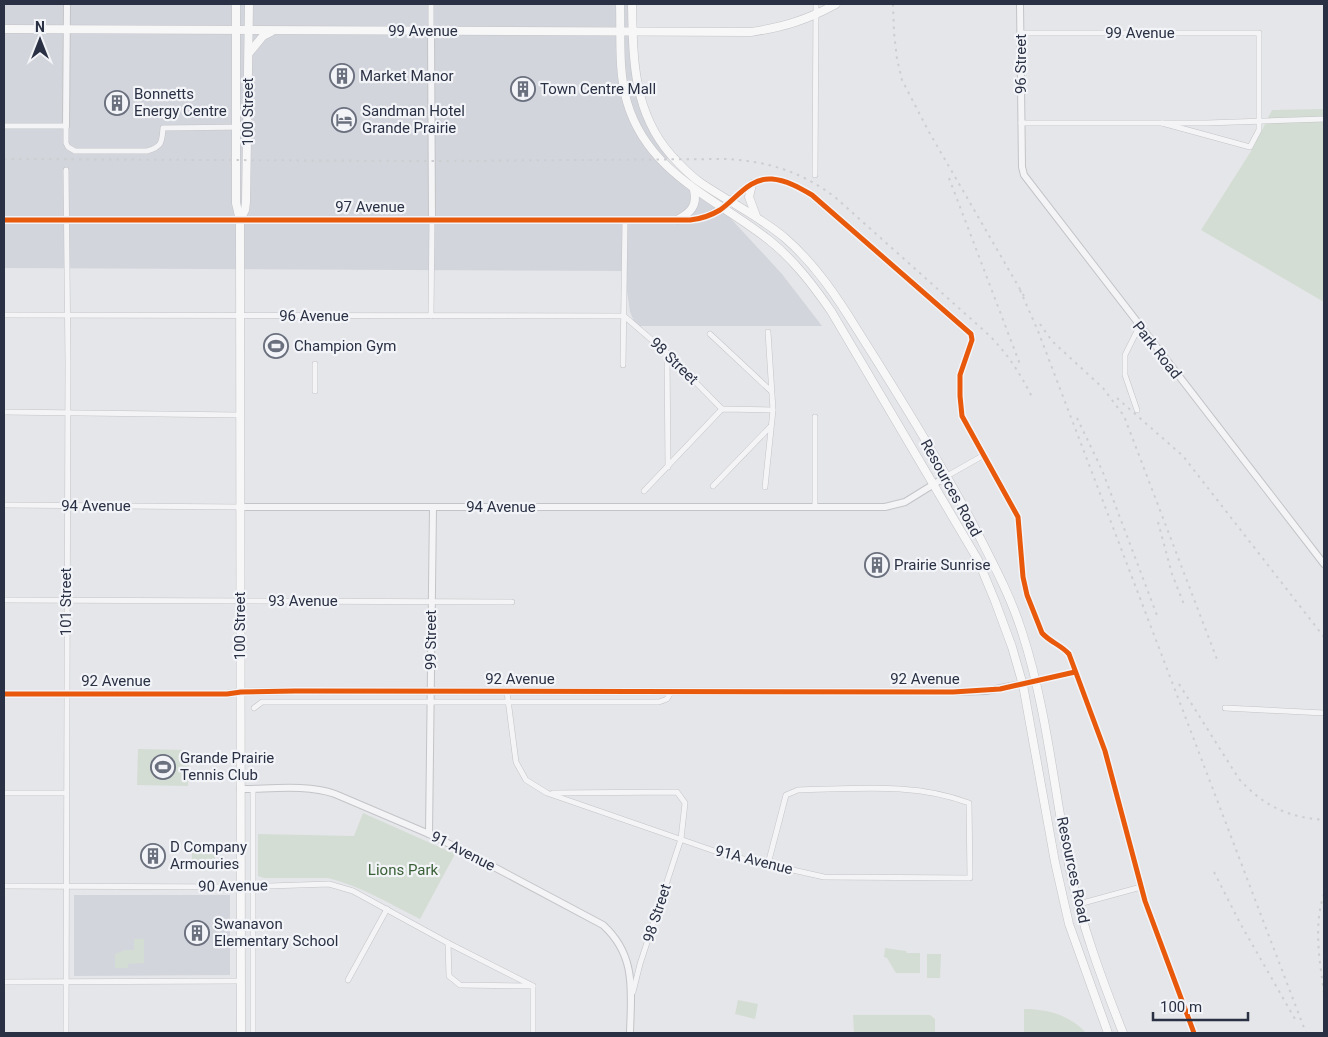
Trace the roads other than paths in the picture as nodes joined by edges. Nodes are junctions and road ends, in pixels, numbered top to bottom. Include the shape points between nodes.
1 (67, 4) edge
2 (236, 4) edge
3 (249, 4) edge
4 (431, 4) edge
5 (620, 4) edge
6 (632, 4) edge
7 (816, 4) edge
8 (836, 4) edge
9 (1020, 4) edge
10 (815, 15) junction
11 (4, 30) edge
12 (67, 30) junction
13 (236, 31) junction
14 (249, 31) junction
15 (272, 31) junction
16 (620, 31) junction
17 (633, 31) junction
18 (432, 32) junction
19 (1021, 33) junction
20 (248, 52) junction
21 (1324, 120) edge
22 (1259, 122) junction
23 (1021, 123) junction
24 (1162, 123) junction
25 (4, 126) edge
26 (66, 126) junction
27 (236, 127) junction
28 (248, 127) junction
29 (66, 170) dead end
30 (815, 176) dead end
31 (752, 184) junction
32 (694, 190) junction
33 (731, 200) junction
34 (722, 209) junction
35 (756, 217) junction
36 (4, 220) edge
37 (66, 220) junction
38 (240, 220) junction
39 (432, 220) junction
40 (676, 220) junction
41 (625, 221) junction
42 (67, 314) junction
43 (4, 315) edge
44 (239, 316) junction
45 (431, 316) junction
46 (624, 316) junction
47 (1139, 327) junction
48 (768, 332) dead end
49 (710, 334) dead end
50 (667, 353) junction
51 (315, 364) dead end
52 (623, 365) dead end
53 (315, 391) dead end
54 (771, 392) junction
55 (722, 409) junction
56 (773, 410) junction
57 (1137, 410) dead end
58 (4, 412) edge
59 (67, 412) junction
60 (240, 415) junction
61 (815, 417) dead end
62 (770, 427) junction
63 (984, 455) junction
64 (668, 467) junction
65 (947, 476) junction
66 (713, 486) dead end
67 (933, 486) junction
68 (765, 487) dead end
69 (644, 491) dead end
70 (4, 505) edge
71 (66, 505) junction
72 (240, 507) junction
73 (433, 507) junction
74 (815, 507) junction
75 (1324, 564) edge
76 (4, 600) edge
77 (67, 600) junction
78 (240, 601) junction
79 (431, 602) junction
80 (512, 602) dead end
81 (1075, 672) junction
82 (1036, 681) junction
83 (1023, 685) junction
84 (431, 691) junction
85 (241, 692) junction
86 (507, 692) junction
87 (671, 692) junction
88 (66, 693) junction
89 (4, 694) edge
90 (430, 702) junction
91 (508, 702) junction
92 (254, 708) dead end
93 (1225, 708) dead end
94 (1324, 713) edge
95 (240, 789) junction
96 (253, 789) junction
97 (4, 793) edge
98 (66, 793) junction
99 (547, 793) junction
100 (429, 834) junction
101 (681, 839) junction
102 (768, 864) junction
103 (4, 886) edge
104 (66, 886) junction
105 (240, 886) junction
106 (254, 886) junction
107 (1141, 887) junction
108 (1078, 904) junction
109 (387, 909) junction
110 (448, 943) junction
111 (348, 980) dead end
112 (241, 981) junction
113 (4, 982) edge
114 (66, 982) junction
115 (533, 986) junction
116 (632, 995) junction
117 (66, 1033) edge
118 (241, 1033) edge
119 (253, 1033) edge
120 (533, 1033) edge
121 (630, 1033) edge
122 (1108, 1033) edge
123 (1123, 1033) edge
124 (1194, 1033) edge

1 - 12 street
2 - 13 main road, 100 Street
3 - 14 main road, 100 Street
4 - 18 street
5 - 16 main road
6 - 17 main road
7 - 10 street
8 - 10 main road, 99 Avenue
9 - 19 street, 96 Street
10 - 17 main road, 99 Avenue via 789,25 751,32
10 - 30 street
11 - 12 main road, 99 Avenue
12 - 13 main road, 99 Avenue
12 - 26 street
13 - 14 main road, 99 Avenue
13 - 27 main road, 100 Street
14 - 15 main road, 99 Avenue
14 - 20 main road, 100 Street
15 - 18 main road, 99 Avenue
15 - 20 main road
16 - 17 main road, 99 Avenue
16 - 18 main road, 99 Avenue
16 - 32 main road, Resources Road via 622,78 634,119 659,158
17 - 33 main road, Resources Road via 640,99 658,140 687,173
18 - 39 street
19 - 22 street, 99 Avenue via 1259,33
19 - 23 street, 96 Street
20 - 28 main road, 100 Street
21 - 22 street
22 - 24 street
22 - 24 street via 1259,130 1250,147
23 - 24 street
23 - 47 street, Park Road via 1024,175
25 - 26 street
26 - 27 street via 66,142 75,151 147,152 156,149 162,141 162,128
27 - 28 street
27 - 38 main road, 100 Street via 236,203
28 - 38 main road, 100 Street via 246,202
29 - 37 street, 101 Street
31 - 33 street
31 - 35 main road via 749,198
31 - 63 street via 763,179 778,180 812,195 971,334 972,340 960,375 960,406 964,422
32 - 34 main road, Resources Road
32 - 40 main road via 694,206
33 - 34 street, 97 Avenue
33 - 35 main road, Resources Road
34 - 40 street, 97 Avenue via 703,218
34 - 67 main road, Resources Road via 780,250 812,285
35 - 65 main road, Resources Road via 798,251 828,285
36 - 37 street, 97 Avenue
37 - 38 street, 97 Avenue
37 - 42 street, 101 Street
38 - 39 street, 97 Avenue
38 - 44 main road, 100 Street
39 - 41 street, 97 Avenue
39 - 45 street
40 - 41 street, 97 Avenue
41 - 46 street
42 - 43 street, 96 Avenue
42 - 44 street, 96 Avenue
42 - 59 street, 101 Street
44 - 45 street, 96 Avenue
44 - 60 main road, 100 Street
45 - 46 street, 96 Avenue
46 - 50 street, 98 Street
46 - 52 street
47 - 57 street via 1125,355 1124,375
47 - 75 street, Park Road
48 - 54 street
49 - 54 street
50 - 55 street, 98 Street
50 - 64 street
51 - 53 street
54 - 56 street
55 - 56 street
55 - 64 street
56 - 62 street
58 - 59 street
59 - 60 street
59 - 71 street, 101 Street
60 - 72 main road, 100 Street
61 - 74 street
62 - 66 street
62 - 68 street
63 - 65 street, 94 Avenue
63 - 81 street via 1018,516 1023,577 1040,628 1046,637 1069,654
64 - 69 street
65 - 67 street, 94 Avenue
65 - 82 main road, Resources Road via 1004,584
67 - 74 street, 94 Avenue via 895,505
67 - 83 main road, Resources Road via 978,560 1009,638
70 - 71 street, 94 Avenue
71 - 72 street, 94 Avenue
71 - 77 street, 101 Street
72 - 73 street, 94 Avenue
72 - 78 main road, 100 Street
73 - 74 street, 94 Avenue
73 - 79 street, 99 Street
76 - 77 street, 93 Avenue
77 - 78 street, 93 Avenue
77 - 88 street, 101 Street
78 - 79 street, 93 Avenue
78 - 85 main road, 100 Street
79 - 80 street, 93 Avenue
79 - 84 street, 99 Street
81 - 82 street
81 - 107 street via 1105,750
82 - 83 street, 92 Avenue
82 - 108 main road, Resources Road
83 - 87 street, 92 Avenue via 961,692
83 - 122 main road, Resources Road via 1054,862 1069,924
84 - 85 street, 92 Avenue
84 - 86 street, 92 Avenue
84 - 90 street, 99 Street
85 - 88 street, 92 Avenue
85 - 95 main road, 100 Street
86 - 87 street, 92 Avenue
86 - 91 street, 91A Avenue
87 - 91 street, 92 Avenue via 667,699 659,702
88 - 89 street, 92 Avenue
88 - 98 street, 101 Street
90 - 91 street, 92 Avenue
90 - 92 street, 92 Avenue via 262,702
90 - 100 street, 99 Street
91 - 99 street, 91A Avenue via 516,762 526,780
93 - 94 street
95 - 96 street, 91 Avenue
95 - 105 main road, 100 Street
96 - 100 street, 91 Avenue via 329,792
96 - 106 street
97 - 98 street
98 - 104 street, 101 Street
99 - 101 street, 91A Avenue
99 - 101 street, 98 Street via 677,792 685,803
100 - 116 street, 91 Avenue via 603,925 624,951
101 - 102 street, 91A Avenue via 726,855
101 - 116 street, 98 Street
102 - 102 street, 91A Avenue via 786,795 798,790 906,789 950,796 969,803 970,878 824,877
103 - 104 street, 90 Avenue
104 - 105 street, 90 Avenue
104 - 114 street, 101 Street
105 - 106 street, 90 Avenue
105 - 112 main road, 100 Street
106 - 109 street, 90 Avenue via 328,884 353,891
106 - 119 street
107 - 108 street
107 - 124 street
108 - 123 main road, Resources Road
109 - 110 street, 90 Avenue
109 - 111 street
110 - 115 street, 90 Avenue
110 - 115 street via 449,976 460,985
112 - 114 street
112 - 118 main road, 100 Street
113 - 114 street
114 - 117 street, 101 Street
115 - 120 street
116 - 121 street, 98 Street

